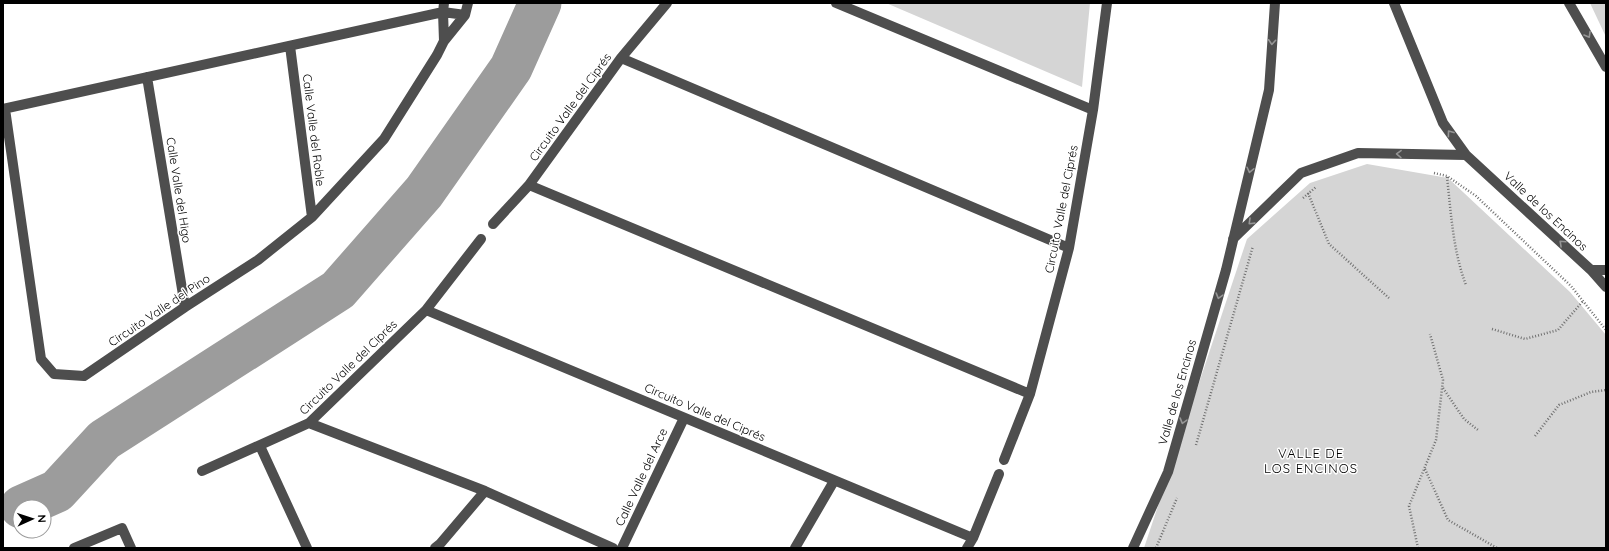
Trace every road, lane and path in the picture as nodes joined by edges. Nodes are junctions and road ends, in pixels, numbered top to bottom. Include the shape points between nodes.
1 (468, 3) edge
2 (667, 3) edge
3 (836, 3) edge
4 (1107, 3) edge
5 (1275, 3) edge
6 (1394, 3) edge
7 (1569, 3) edge
8 (443, 7) edge
9 (465, 15) junction
10 (444, 41) junction
11 (290, 46) junction
12 (621, 58) junction
13 (1606, 67) edge
14 (147, 77) junction
15 (4, 109) edge
16 (1093, 110) junction
17 (1466, 155) junction
18 (1427, 172) dead end
19 (1447, 176) junction
20 (1320, 184) dead end
21 (529, 185) junction
22 (1308, 194) junction
23 (1298, 202) dead end
24 (312, 217) junction
25 (493, 224) dead end
26 (482, 239) dead end
27 (1233, 239) junction
28 (1258, 242) dead end
29 (1069, 248) junction
30 (1591, 270) junction
31 (1606, 270) edge
32 (1466, 285) dead end
33 (1606, 287) edge
34 (1390, 298) dead end
35 (1583, 301) junction
36 (185, 307) junction
37 (426, 310) junction
38 (1492, 329) dead end
39 (1606, 330) edge
40 (1430, 334) dead end
41 (1442, 388) junction
42 (1606, 390) edge
43 (1030, 394) junction
44 (684, 418) junction
45 (309, 423) junction
46 (1478, 430) dead end
47 (1535, 436) dead end
48 (260, 446) junction
49 (1196, 446) dead end
50 (1004, 460) dead end
51 (1425, 468) junction
52 (202, 471) dead end
53 (999, 474) dead end
54 (834, 481) junction
55 (485, 491) junction
56 (1177, 498) dead end
57 (973, 538) junction
58 (74, 548) edge
59 (131, 548) edge
60 (307, 548) edge
61 (435, 548) edge
62 (612, 548) edge
63 (622, 548) edge
64 (795, 548) edge
65 (967, 548) edge
66 (1133, 548) edge
67 (1156, 548) edge
68 (1418, 548) edge
69 (1497, 548) edge

1 - 9 street, Circuito Valle del Pino
2 - 12 street, Circuito Valle del Ciprés
3 - 16 street
4 - 16 street, Circuito Valle del Ciprés
5 -> 27 street, Valle de los Encinos via 1269,90
17 -> 6 street, Valle de los Encinos via 1443,123
7 -> 13 street
8 - 9 street, Circuito Valle del Pino
8 - 10 street
8 - 11 street, Circuito Valle del Pino
9 - 10 street, Circuito Valle del Pino
10 - 24 street, Circuito Valle del Pino via 384,139
11 - 14 street, Circuito Valle del Pino
11 - 24 street, Calle Valle del Roble
12 - 21 street, Circuito Valle del Ciprés
12 - 29 street
14 - 15 street, Circuito Valle del Pino
14 - 36 street, Calle Valle del Higo
15 - 36 street, Circuito Valle del Pino via 41,359 54,374 84,376
16 - 29 street, Circuito Valle del Ciprés
17 -> 27 street via 1358,153 1301,173
30 -> 17 street, Valle de los Encinos
18 - 19 path
19 - 32 path via 1452,226 1460,270
19 - 35 path via 1476,196 1571,286
20 - 22 path
21 - 25 street, Circuito Valle del Ciprés
21 - 43 street
22 - 23 path
22 - 34 path via 1329,244
24 - 36 street, Circuito Valle del Pino via 258,260
26 - 37 street, Circuito Valle del Ciprés
27 -> 66 street, Valle de los Encinos via 1168,472
28 - 49 path via 1253,246
29 - 43 street, Circuito Valle del Ciprés
30 - 31 street
30 - 33 street, Valle de los Encinos
35 - 38 path via 1558,330 1525,339
35 - 39 path
37 - 44 street, Circuito Valle del Ciprés
37 - 45 street, Circuito Valle del Ciprés
40 - 41 path via 1443,380
41 - 46 path via 1464,419
41 - 51 path via 1436,440
42 - 47 path via 1591,392 1559,405
43 - 50 street, Circuito Valle del Ciprés
44 - 54 street, Circuito Valle del Ciprés
44 - 63 street, Calle Valle del Arce
45 - 48 street, Circuito Valle del Ciprés
45 - 55 street
48 - 52 street, Circuito Valle del Ciprés
48 - 60 street
51 - 68 path via 1409,506
51 - 69 path via 1448,520
53 - 57 street
54 - 57 street, Circuito Valle del Ciprés
54 - 64 street
55 - 61 street
55 - 62 street
56 - 67 path
57 - 65 street
58 - 59 street via 122,528

